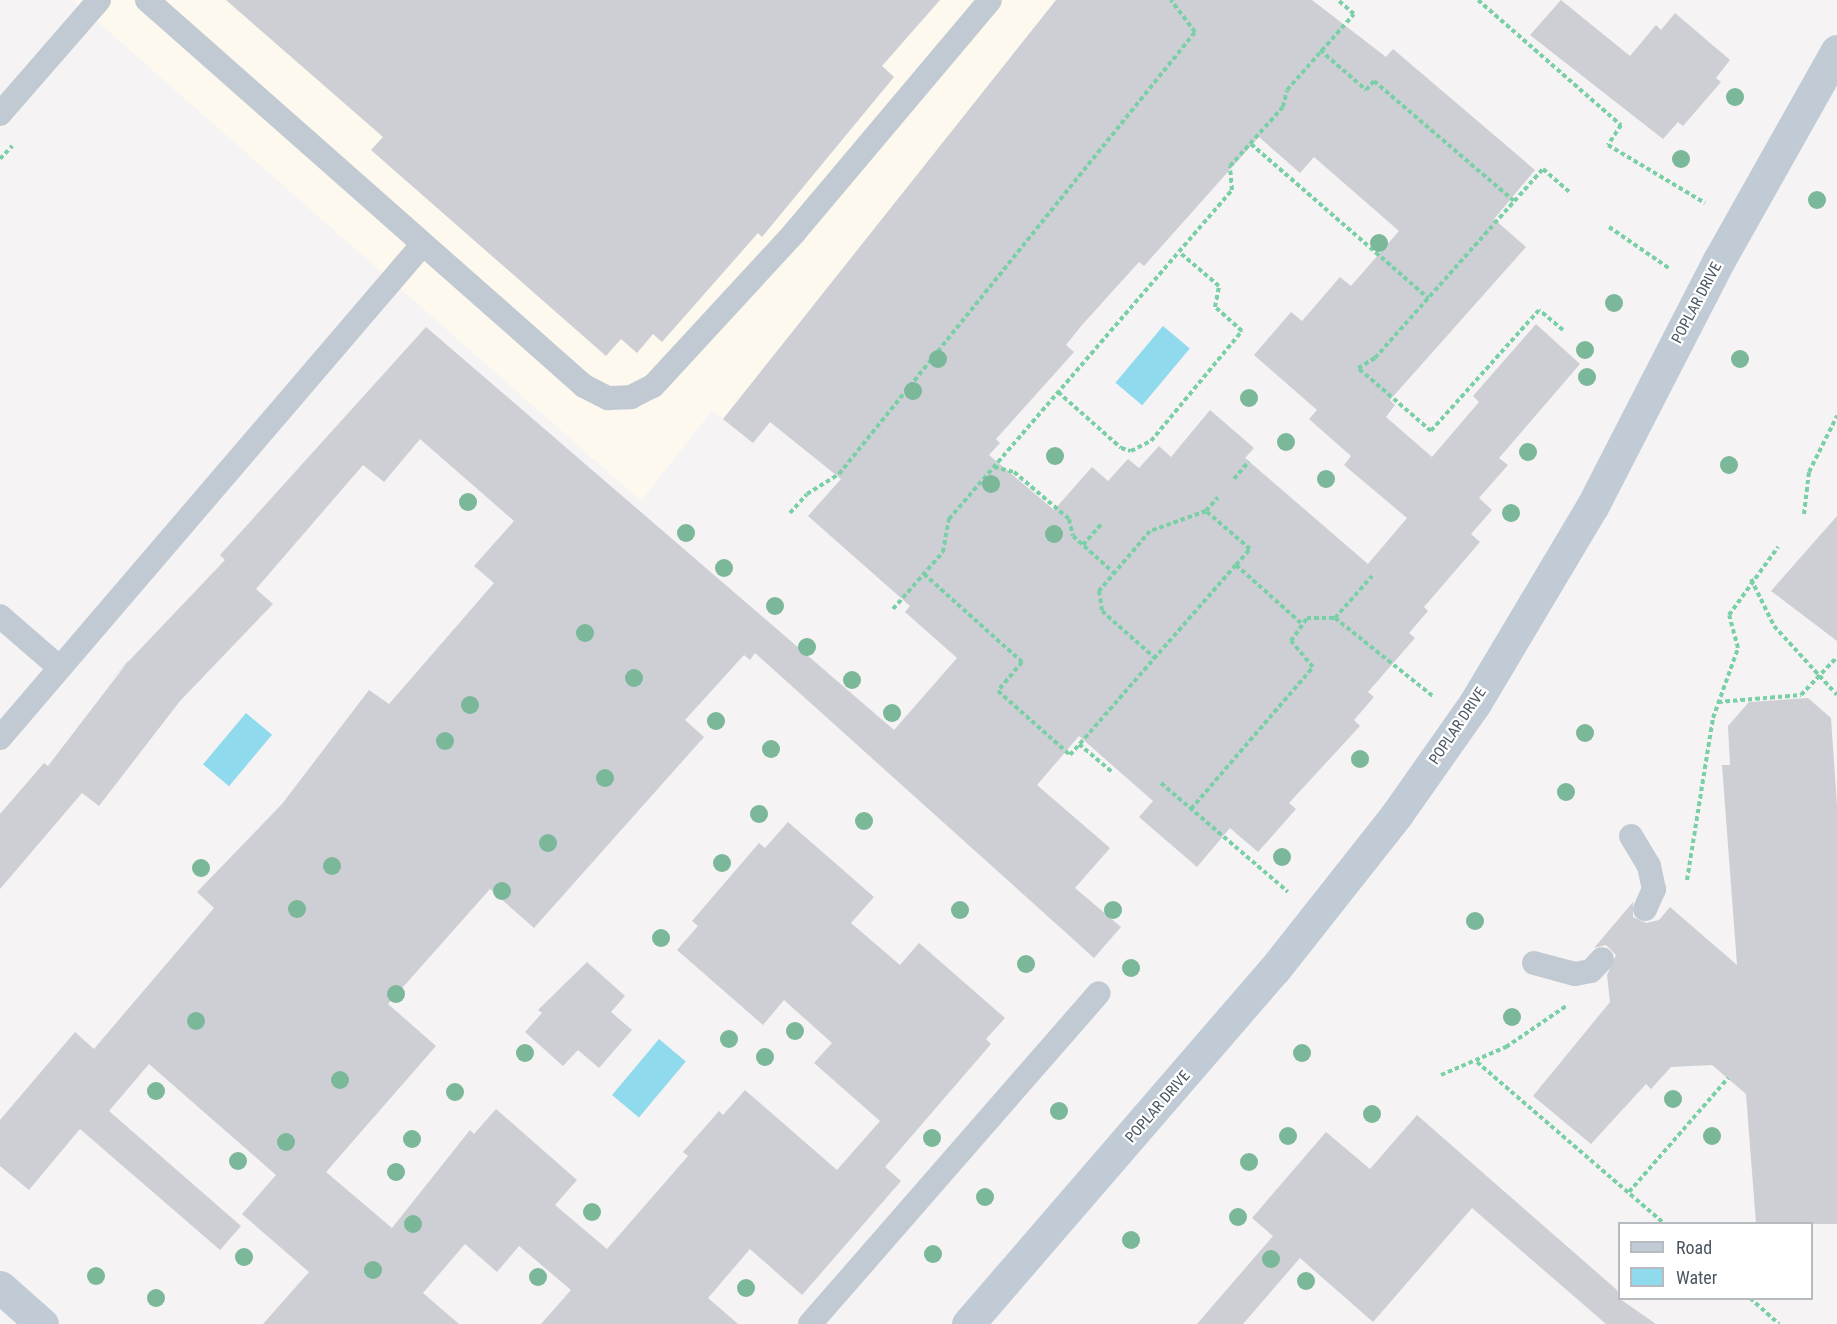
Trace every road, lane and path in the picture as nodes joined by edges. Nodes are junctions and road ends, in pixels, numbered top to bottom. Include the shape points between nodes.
1 (99, 0) edge
2 (147, 0) edge
3 (990, 0) edge
4 (1171, 0) edge
5 (1338, 0) edge
6 (1478, 0) edge
7 (1320, 50) junction
8 (1837, 51) edge
9 (0, 114) edge
10 (1251, 144) junction
11 (1571, 193) dead end
12 (1514, 201) junction
13 (1705, 203) dead end
14 (1609, 227) dead end
15 (423, 244) junction
16 (1179, 252) junction
17 (1670, 269) dead end
18 (1428, 298) junction
19 (1563, 330) dead end
20 (1058, 392) junction
21 (1837, 416) edge
22 (1836, 422) edge
23 (1249, 461) dead end
24 (994, 467) junction
25 (1234, 479) dead end
26 (1218, 497) dead end
27 (1206, 511) junction
28 (790, 513) dead end
29 (1804, 514) dead end
30 (1102, 523) dead end
31 (1083, 546) junction
32 (1778, 547) dead end
33 (1236, 565) junction
34 (1114, 573) junction
35 (924, 574) junction
36 (1372, 576) dead end
37 (1751, 579) junction
38 (893, 609) dead end
39 (0, 616) edge
40 (1335, 618) junction
41 (1302, 624) junction
42 (1837, 657) edge
43 (1155, 658) junction
44 (60, 668) junction
45 (1819, 679) junction
46 (1837, 695) edge
47 (1434, 697) dead end
48 (1718, 702) junction
49 (0, 738) edge
50 (1079, 744) junction
51 (1112, 772) dead end
52 (1161, 783) dead end
53 (1191, 809) junction
54 (1631, 836) dead end
55 (1686, 890) dead end
56 (1289, 894) dead end
57 (1645, 909) dead end
58 (1602, 959) dead end
59 (1534, 963) dead end
60 (1099, 993) dead end
61 (1572, 1003) dead end
62 (1477, 1062) junction
63 (1441, 1075) dead end
64 (1728, 1078) dead end
65 (1629, 1192) junction
66 (1663, 1222) edge
67 (0, 1287) edge
68 (1751, 1300) edge
69 (42, 1324) edge
70 (810, 1324) edge
71 (968, 1324) edge
72 (1779, 1324) edge

1 - 9 lane
2 - 15 lane
3 - 15 lane via 794,233 653,386 631,397 608,398 584,386
4 - 28 path via 1195,32 839,474 807,494
5 - 7 path via 1354,14
6 - 13 path via 1621,125 1608,145
7 - 10 path
7 - 12 path via 1366,90 1374,81
8 - 71 main road, POPLAR DRIVE via 1719,260 1592,507 1475,703 1397,814 1274,970
10 - 16 path via 1230,166 1232,190
10 - 18 path
11 - 12 path via 1543,169
12 - 18 path
14 - 17 path
15 - 44 lane
16 - 20 path
16 - 20 path via 1219,286 1215,308 1242,331 1151,441 1131,451 1121,448
18 - 19 path via 1376,358 1366,359 1358,368 1431,431 1539,310
20 - 24 path
21 - 22 path
22 - 29 path via 1809,472
23 - 25 path
24 - 31 path via 1014,472 1069,519
24 - 35 path via 949,519 946,547
26 - 27 path
27 - 33 path via 1250,549
27 - 34 path via 1150,531
30 - 31 path
31 - 34 path
32 - 37 path
33 - 41 path
33 - 43 path
34 - 43 path via 1099,591 1102,611
35 - 38 path
35 - 50 path via 1022,662 998,691 1070,754
36 - 40 path
37 - 45 path via 1774,626
37 - 48 path via 1729,615 1738,648
39 - 44 lane
40 - 41 path via 1307,618
40 - 47 path
41 - 53 path via 1291,641 1314,667
42 - 45 path
43 - 50 path
44 - 49 lane
45 - 46 path
45 - 48 path via 1800,695
48 - 55 path
50 - 51 path
52 - 53 path
53 - 56 path
54 - 57 lane via 1649,866 1654,889
58 - 59 lane via 1591,971 1575,974
60 - 70 lane
61 - 62 path
62 - 63 path
62 - 65 path
64 - 65 path
65 - 66 path
67 - 69 main road
68 - 72 path

